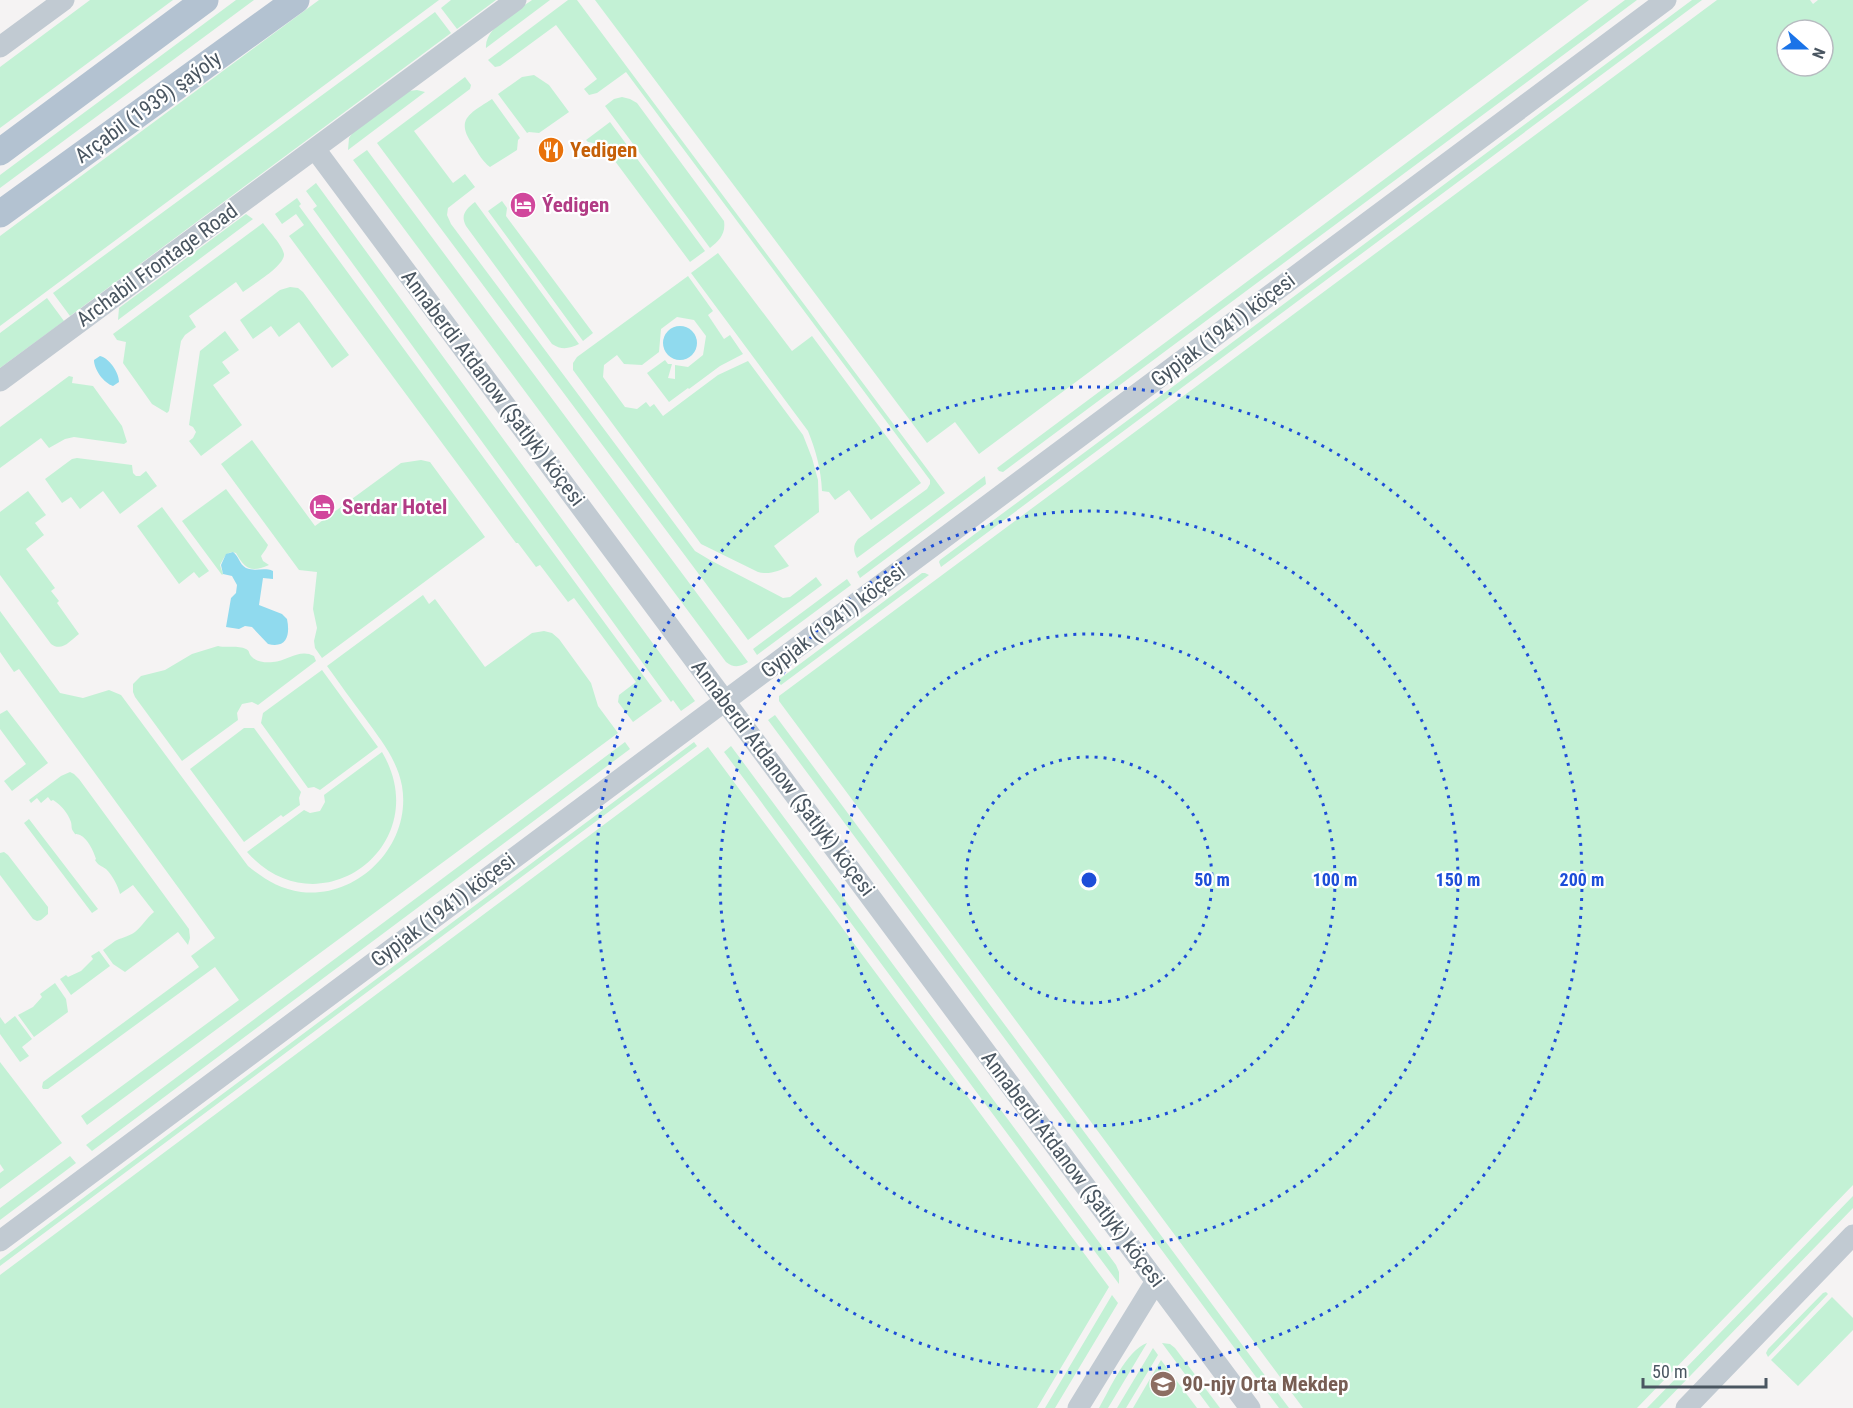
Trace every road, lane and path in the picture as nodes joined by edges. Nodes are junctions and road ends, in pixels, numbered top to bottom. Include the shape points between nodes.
1 (63, 0) edge
2 (205, 0) edge
3 (296, 0) edge
4 (516, 0) edge
5 (1666, 0) edge
6 (0, 47) edge
7 (315, 149) junction
8 (0, 152) edge
9 (0, 214) edge
10 (0, 381) edge
11 (726, 701) junction
12 (1853, 1235) edge
13 (0, 1241) edge
14 (1156, 1281) junction
15 (1078, 1408) edge
16 (1250, 1408) edge
17 (1686, 1408) edge

1 - 6 street
2 - 8 main road
3 - 9 main road, Arçabil (1939) şaýoly
4 - 7 street, Archabil Frontage Road
5 - 11 street, Gypjak (1941) köçesi
7 - 10 street, Archabil Frontage Road
7 - 11 street, Annaberdi Atdanow (Şatlyk) köçesi
11 - 13 street, Gypjak (1941) köçesi
11 - 14 street, Annaberdi Atdanow (Şatlyk) köçesi
12 - 17 street
14 - 15 street
14 - 16 street, Annaberdi Atdanow (Şatlyk) köçesi

